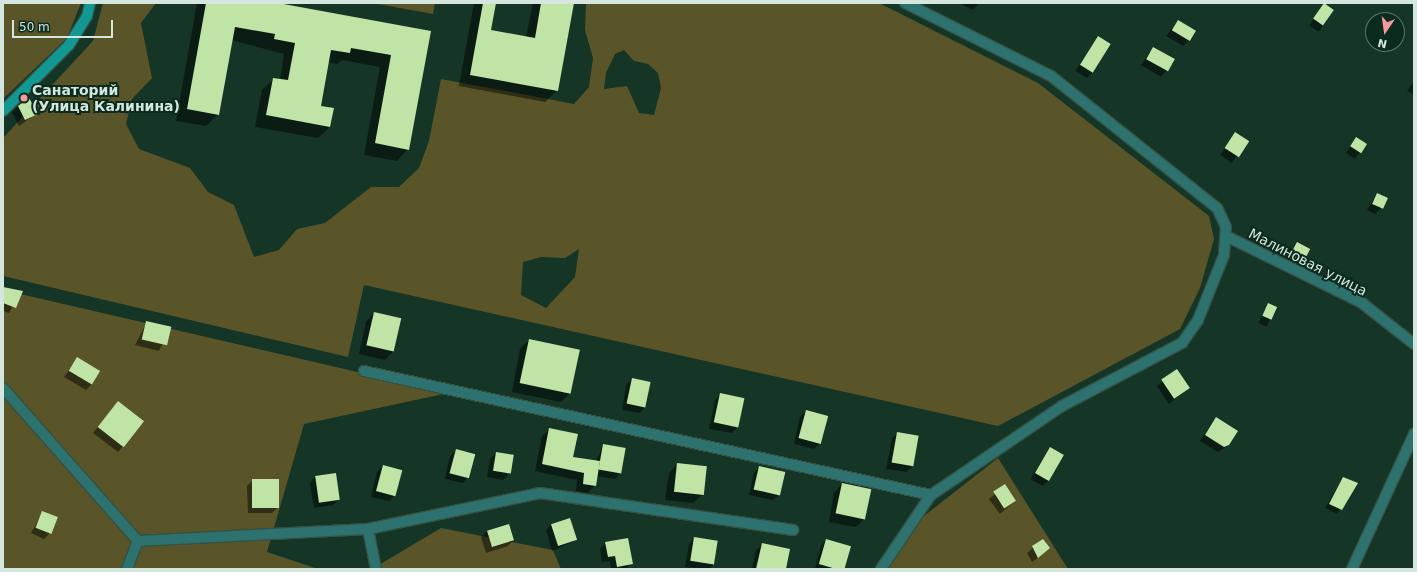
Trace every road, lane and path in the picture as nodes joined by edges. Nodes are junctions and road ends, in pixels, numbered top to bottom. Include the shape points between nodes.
1 (90, 3) edge
2 (905, 3) edge
3 (3, 111) edge
4 (1226, 236) junction
5 (1414, 344) edge
6 (364, 371) dead end
7 (3, 388) edge
8 (1414, 434) edge
9 (931, 495) junction
10 (368, 529) junction
11 (793, 530) dead end
12 (138, 541) junction
13 (127, 569) edge
14 (376, 569) edge
15 (881, 569) edge
16 (1352, 569) edge

1 - 3 main road via 87,16 69,46
2 - 4 street via 1052,76 1217,208 1226,227
4 - 5 street, Малиновая улица via 1362,303
4 - 9 street via 1224,255 1198,320 1182,343 1062,406
6 - 9 street
7 - 12 street
8 - 16 street
9 - 15 street
10 - 11 street via 540,493
10 - 12 street
10 - 14 street
12 - 13 street

